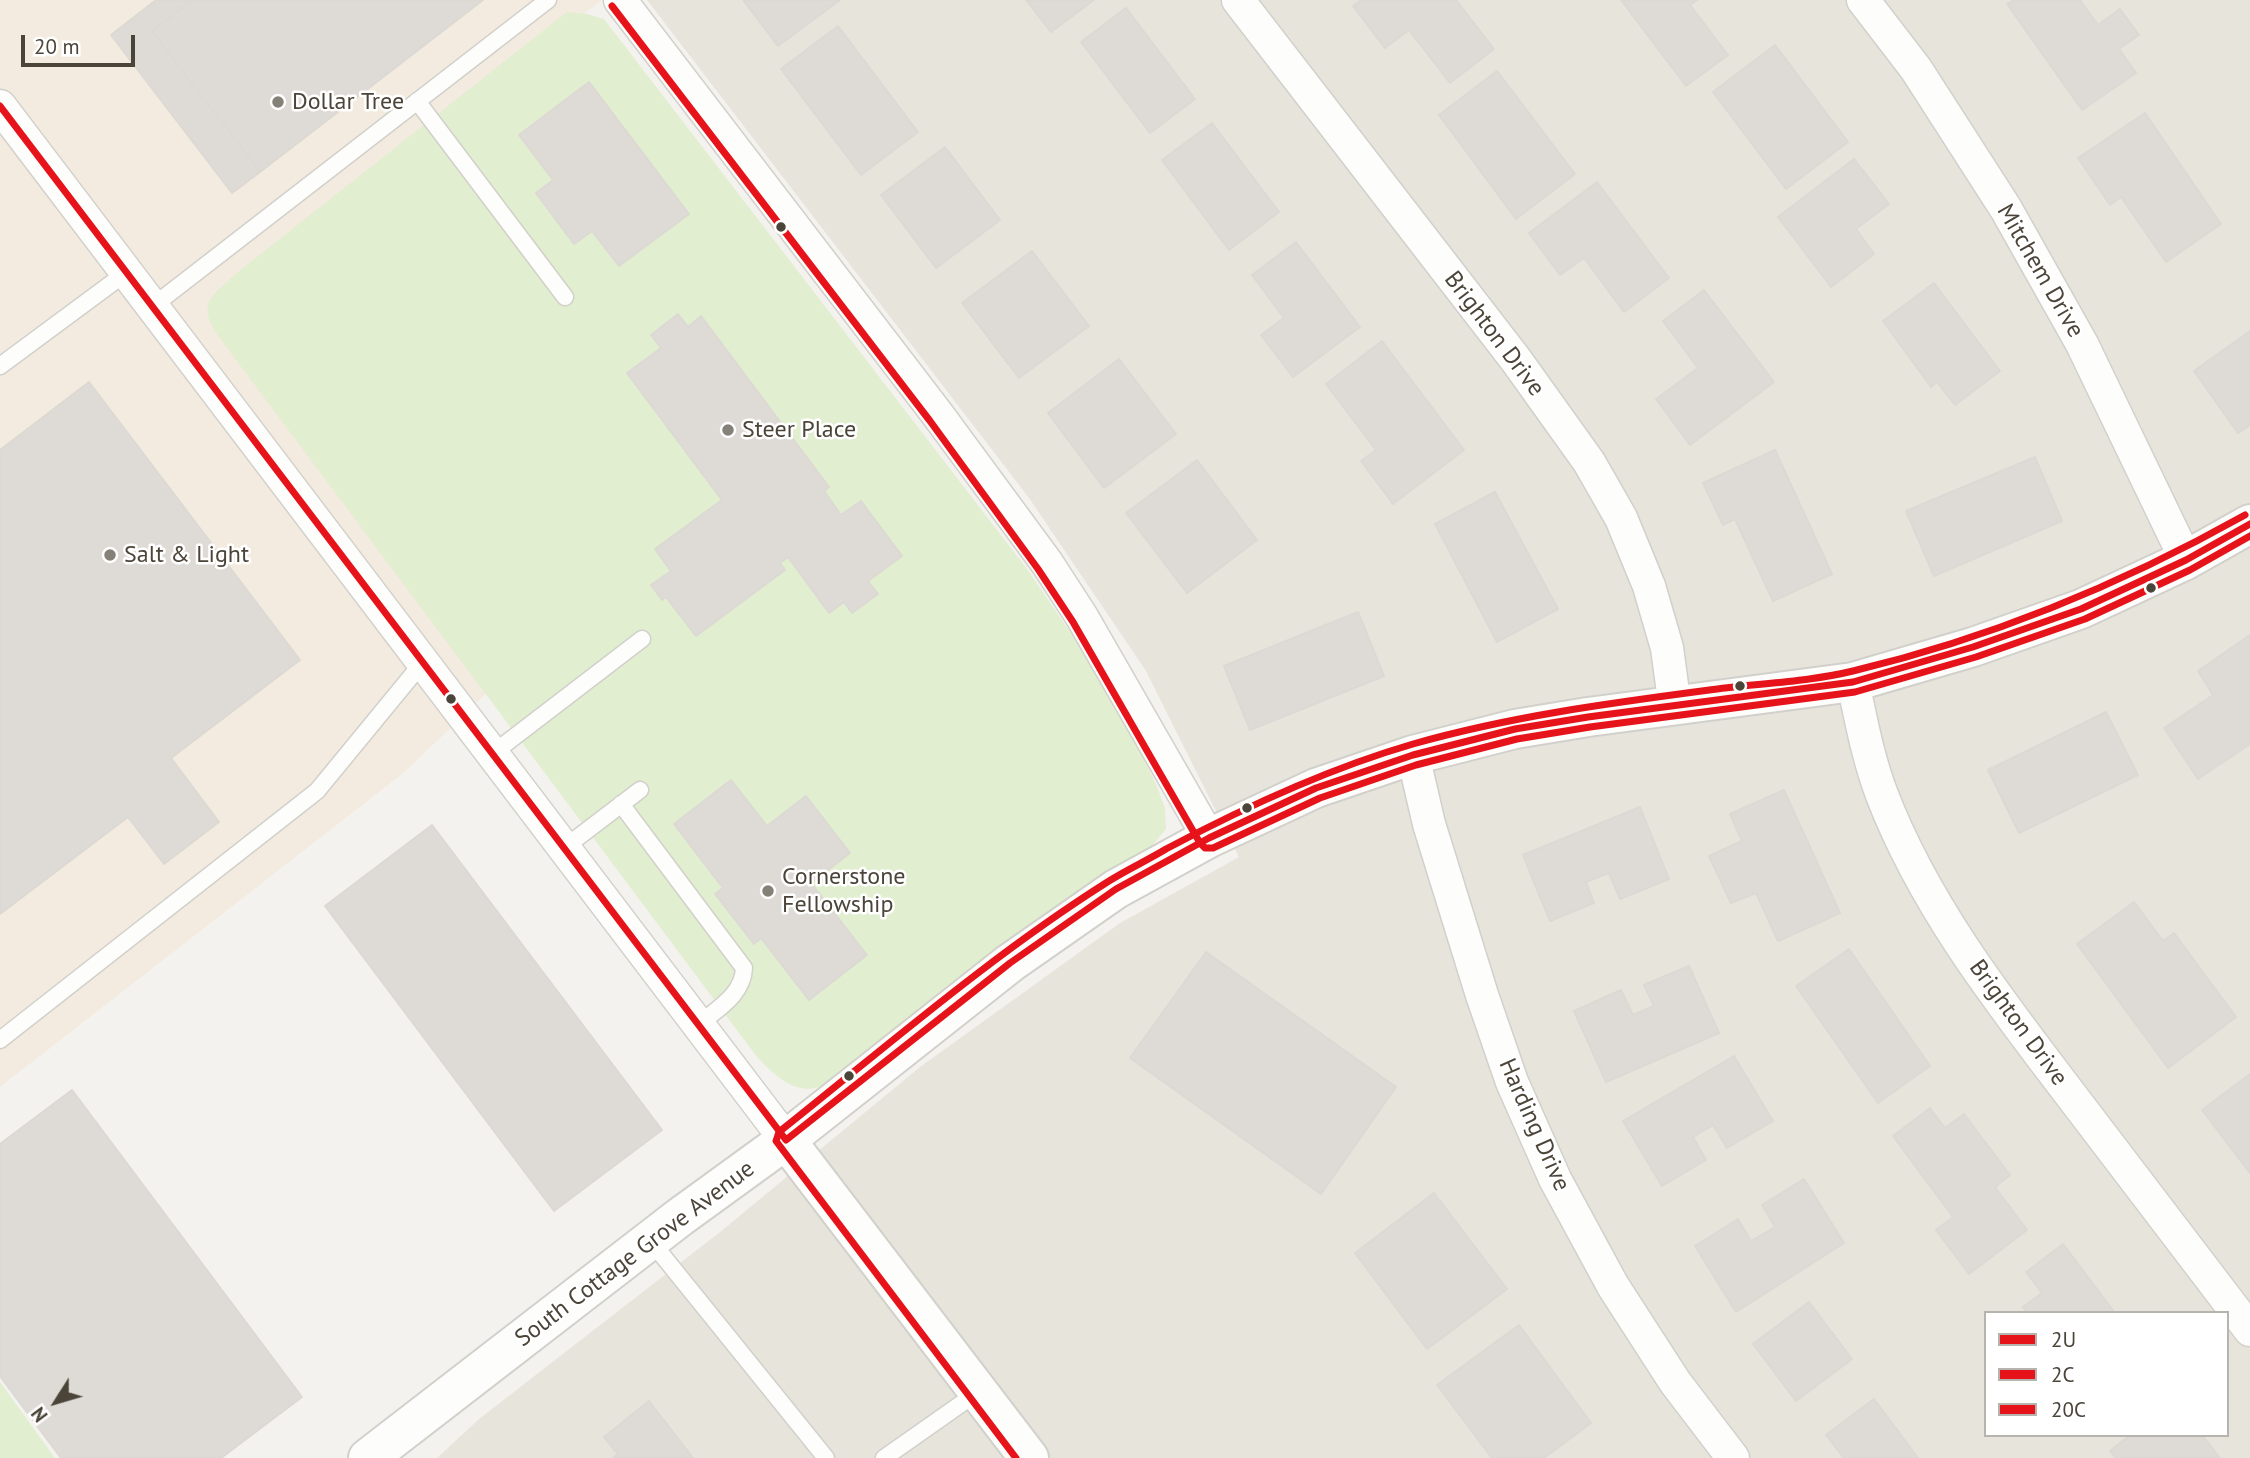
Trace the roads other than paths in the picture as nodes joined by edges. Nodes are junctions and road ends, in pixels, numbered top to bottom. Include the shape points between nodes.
1 (548, 0) edge
2 (1238, 0) edge
3 (1863, 0) edge
4 (621, 1) edge
5 (417, 101) junction
6 (0, 106) edge
7 (127, 272) junction
8 (565, 297) dead end
9 (153, 306) junction
10 (0, 366) edge
11 (2250, 524) edge
12 (2186, 560) junction
13 (642, 639) dead end
14 (422, 662) junction
15 (1853, 682) junction
16 (1675, 707) junction
17 (492, 754) junction
18 (1413, 755) junction
19 (640, 790) dead end
20 (621, 804) junction
21 (1209, 838) junction
22 (564, 848) junction
23 (698, 1025) junction
24 (0, 1040) edge
25 (786, 1140) junction
26 (650, 1240) junction
27 (2250, 1330) edge
28 (978, 1392) junction
29 (368, 1458) edge
30 (826, 1458) edge
31 (884, 1458) edge
32 (1029, 1458) edge
33 (1733, 1458) edge

1 - 5 lane
2 - 16 street, Brighton Drive via 1516,360 1589,462 1621,518 1649,586 1667,648
3 - 12 street, Mitchem Drive via 1916,69 2006,209 2082,344
4 - 21 street via 1047,562
5 - 8 lane
5 - 9 lane
6 - 7 street
7 - 9 street
7 - 10 lane
9 - 14 street
11 - 12 street, South Cottage Grove Avenue
12 - 15 street, South Cottage Grove Avenue via 2081,609
13 - 17 lane
14 - 17 street
14 - 24 lane via 317,791
15 - 16 street, South Cottage Grove Avenue
15 - 27 street, Brighton Drive via 1882,796 1942,917 1996,996
16 - 18 street, South Cottage Grove Avenue via 1515,729
17 - 22 street
18 - 21 street, South Cottage Grove Avenue via 1316,788
18 - 33 street, Harding Drive via 1429,824 1476,976 1512,1082 1555,1179 1613,1286 1675,1382
19 - 20 lane
20 - 22 lane
20 - 23 lane via 744,968 744,981 737,991
21 - 25 street, South Cottage Grove Avenue via 1116,889 1020,956
22 - 23 street
23 - 25 street
25 - 26 street, South Cottage Grove Avenue
25 - 28 street
26 - 29 street, South Cottage Grove Avenue
26 - 30 lane
28 - 31 lane
28 - 32 street

